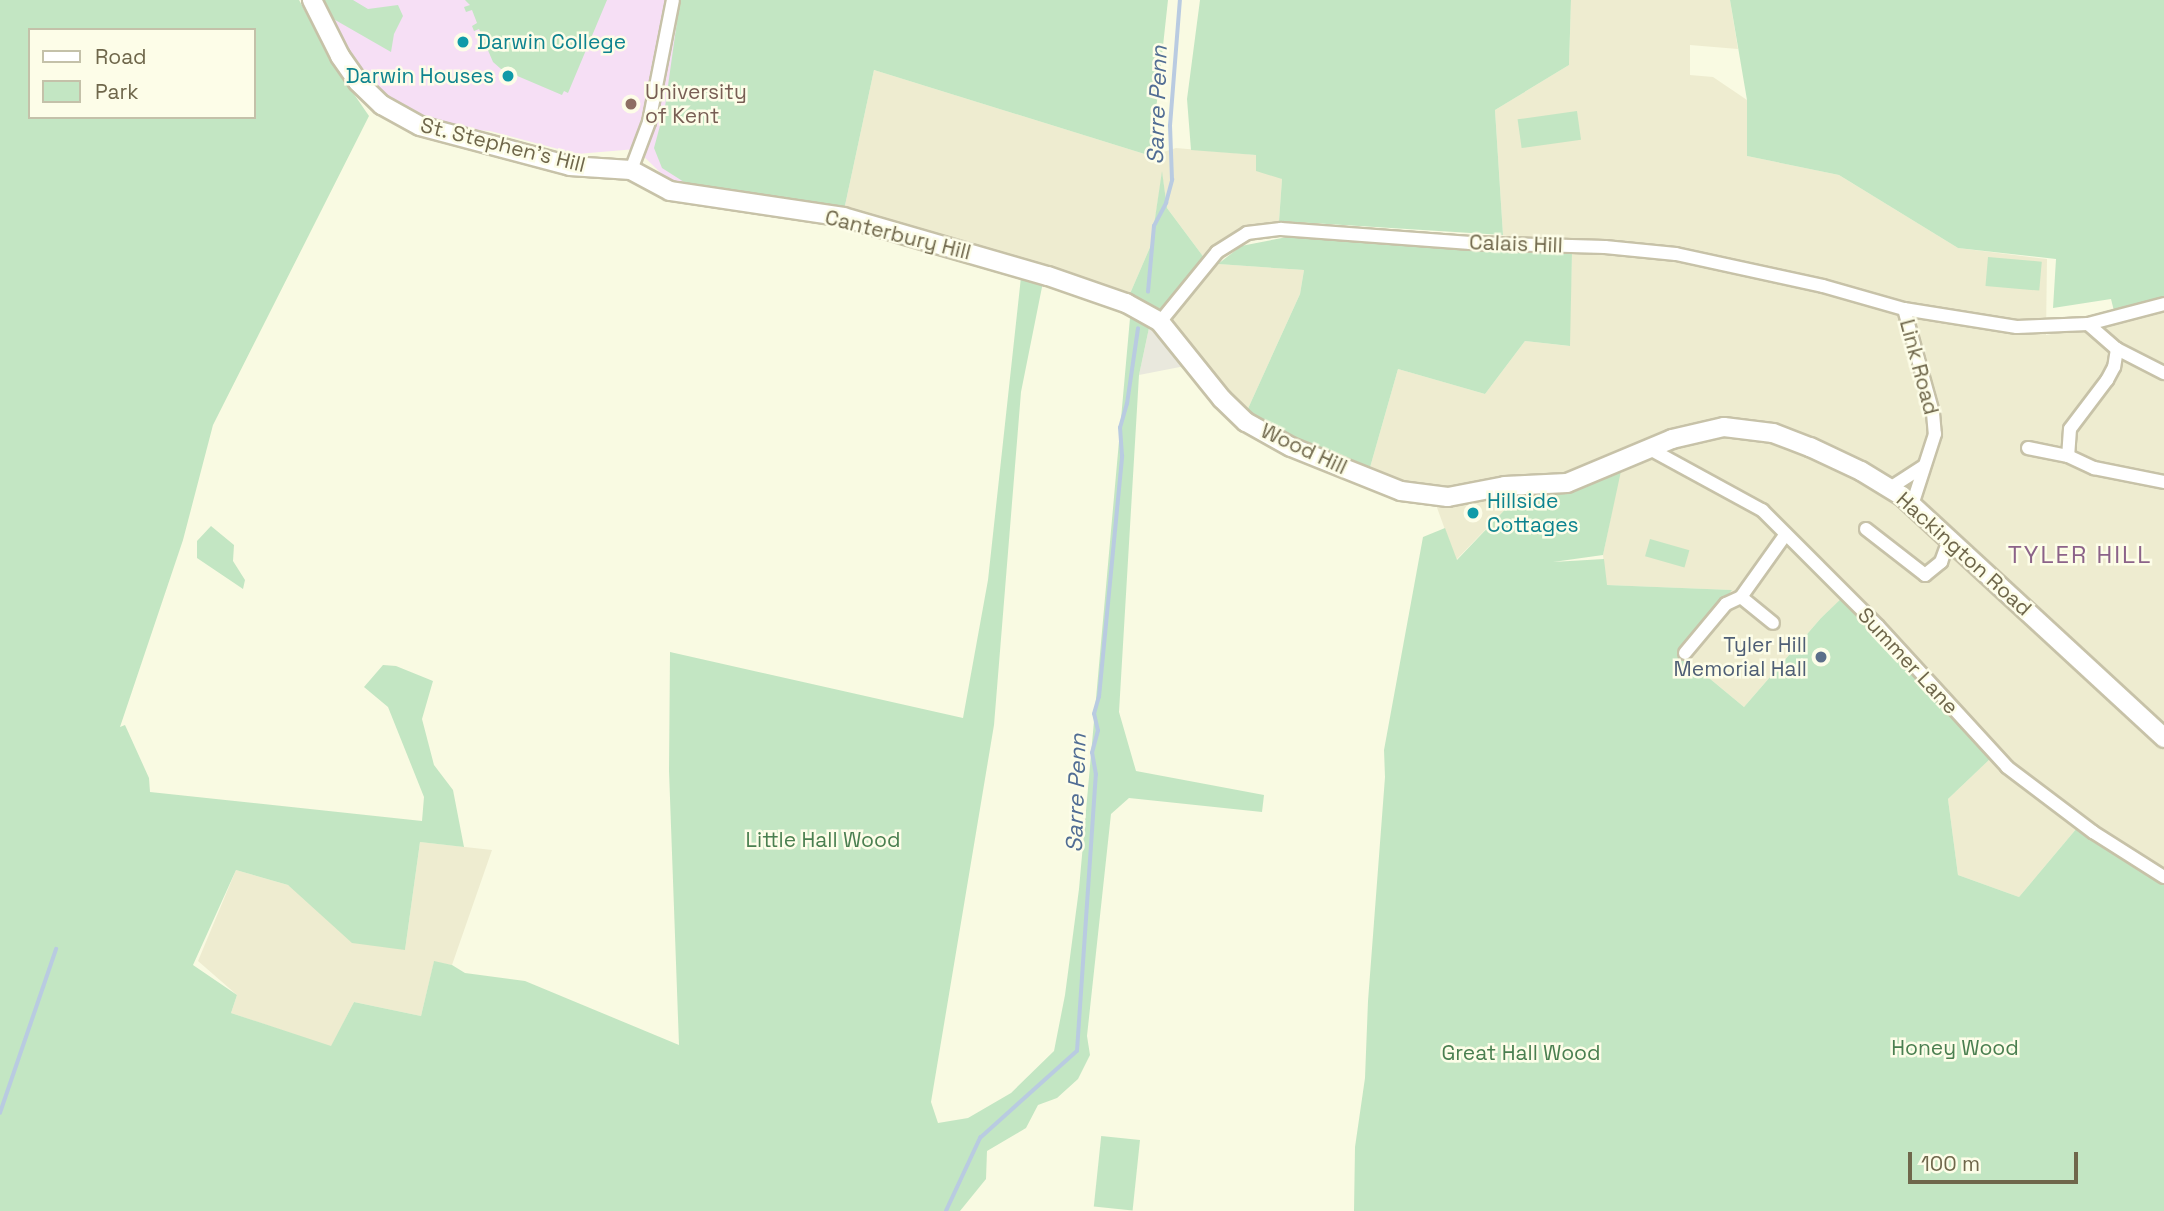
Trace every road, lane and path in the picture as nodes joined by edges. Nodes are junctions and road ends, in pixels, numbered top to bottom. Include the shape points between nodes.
1 (312, 0) edge
2 (673, 0) edge
3 (631, 170) junction
4 (2164, 304) edge
5 (1904, 309) junction
6 (1160, 322) junction
7 (2088, 324) junction
8 (2117, 349) junction
9 (2164, 373) edge
10 (2028, 448) dead end
11 (1650, 449) junction
12 (2068, 456) junction
13 (1924, 466) junction
14 (2164, 482) edge
15 (1890, 488) junction
16 (1448, 497) joint
17 (1912, 505) junction
18 (1866, 529) dead end
19 (1786, 534) junction
20 (1949, 540) junction
21 (1741, 597) junction
22 (1773, 623) dead end
23 (1685, 653) dead end
24 (2164, 738) edge
25 (2164, 877) edge

1 - 3 street, St. Stephen's Hill via 358,82 382,105 408,120 570,166
2 - 3 street via 649,122
3 - 6 street, Canterbury Hill via 670,191 843,217 1048,276 1126,303
4 - 7 street, Calais Hill
5 - 6 street, Calais Hill via 1676,254 1281,229 1247,233 1217,252
5 - 7 street, Calais Hill via 2017,327
5 - 13 street, Link Road via 1933,413 1935,434
6 - 16 street, Wood Hill via 1222,399 1263,432 1401,491
7 - 8 street
8 - 9 street
8 - 12 street via 2107,380 2070,429
10 - 12 street
11 - 15 street, Hackington Road via 1699,431 1753,428 1810,447
11 - 16 street, Hackington Road via 1567,483 1505,486
11 - 19 street, Summer Lane via 1743,498
12 - 14 street via 2094,468
13 - 15 street
13 - 17 street, Link Road
15 - 17 street, Hackington Road
17 - 20 street, Hackington Road
18 - 20 street via 1925,575 1941,562
19 - 21 street
19 - 25 street, Summer Lane via 2007,767 2093,832
20 - 24 street, Hackington Road
21 - 22 street
21 - 23 street via 1726,604

